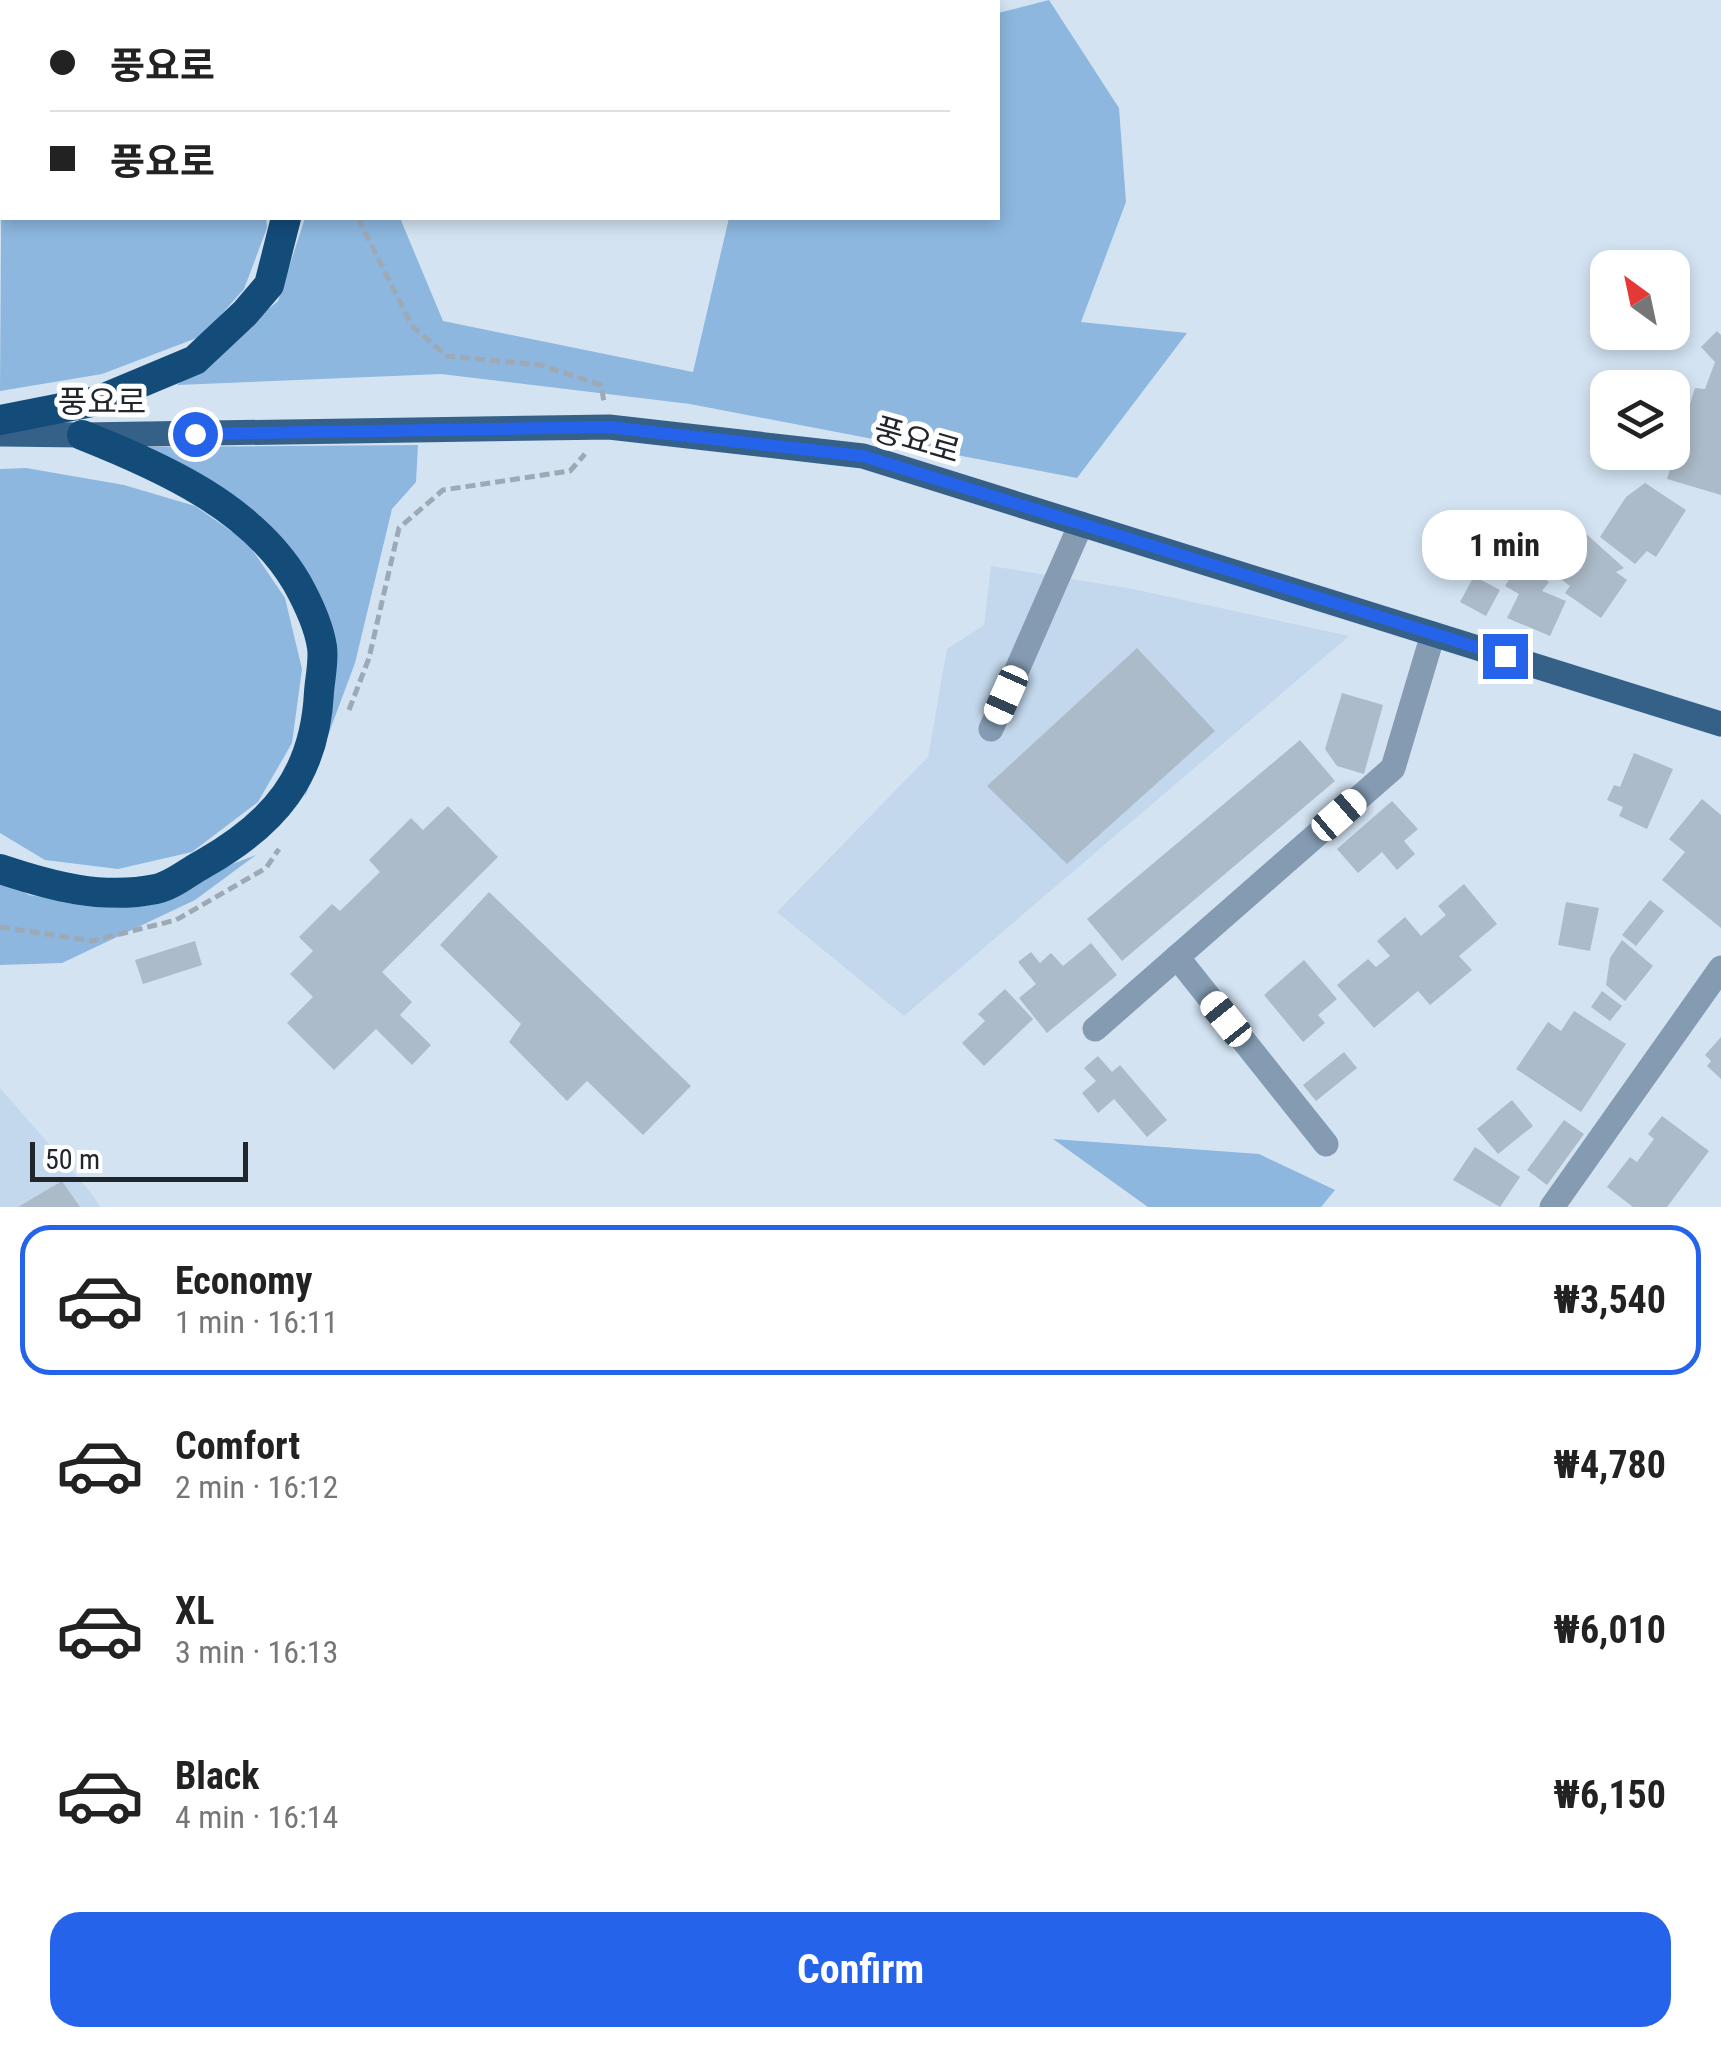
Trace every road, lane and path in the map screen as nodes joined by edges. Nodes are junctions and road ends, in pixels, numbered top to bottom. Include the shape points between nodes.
1 (286, 220) edge
2 (359, 220) edge
3 (0, 420) edge
4 (608, 427) junction
5 (0, 434) edge
6 (82, 436) junction
7 (1082, 524) junction
8 (1433, 634) junction
9 (1721, 724) edge
10 (991, 729) dead end
11 (0, 869) edge
12 (1177, 957) junction
13 (1721, 968) edge
14 (1095, 1029) dead end
15 (1326, 1144) dead end
16 (1552, 1207) edge

1 - 3 highway via 269,286 195,360 97,400
2 - 4 path via 412,326 447,356 540,365 601,385
4 - 6 main road, 풍요로
4 - 7 main road, 풍요로 via 863,456
5 - 6 main road, 풍요로
6 - 11 highway via 159,466 202,492 251,530 296,581 322,646 309,757 280,804 240,843 160,888 106,894 49,886
7 - 8 main road, 풍요로
7 - 10 street
8 - 9 main road, 풍요로
8 - 12 street via 1393,768
12 - 14 street
12 - 15 street
13 - 16 street

